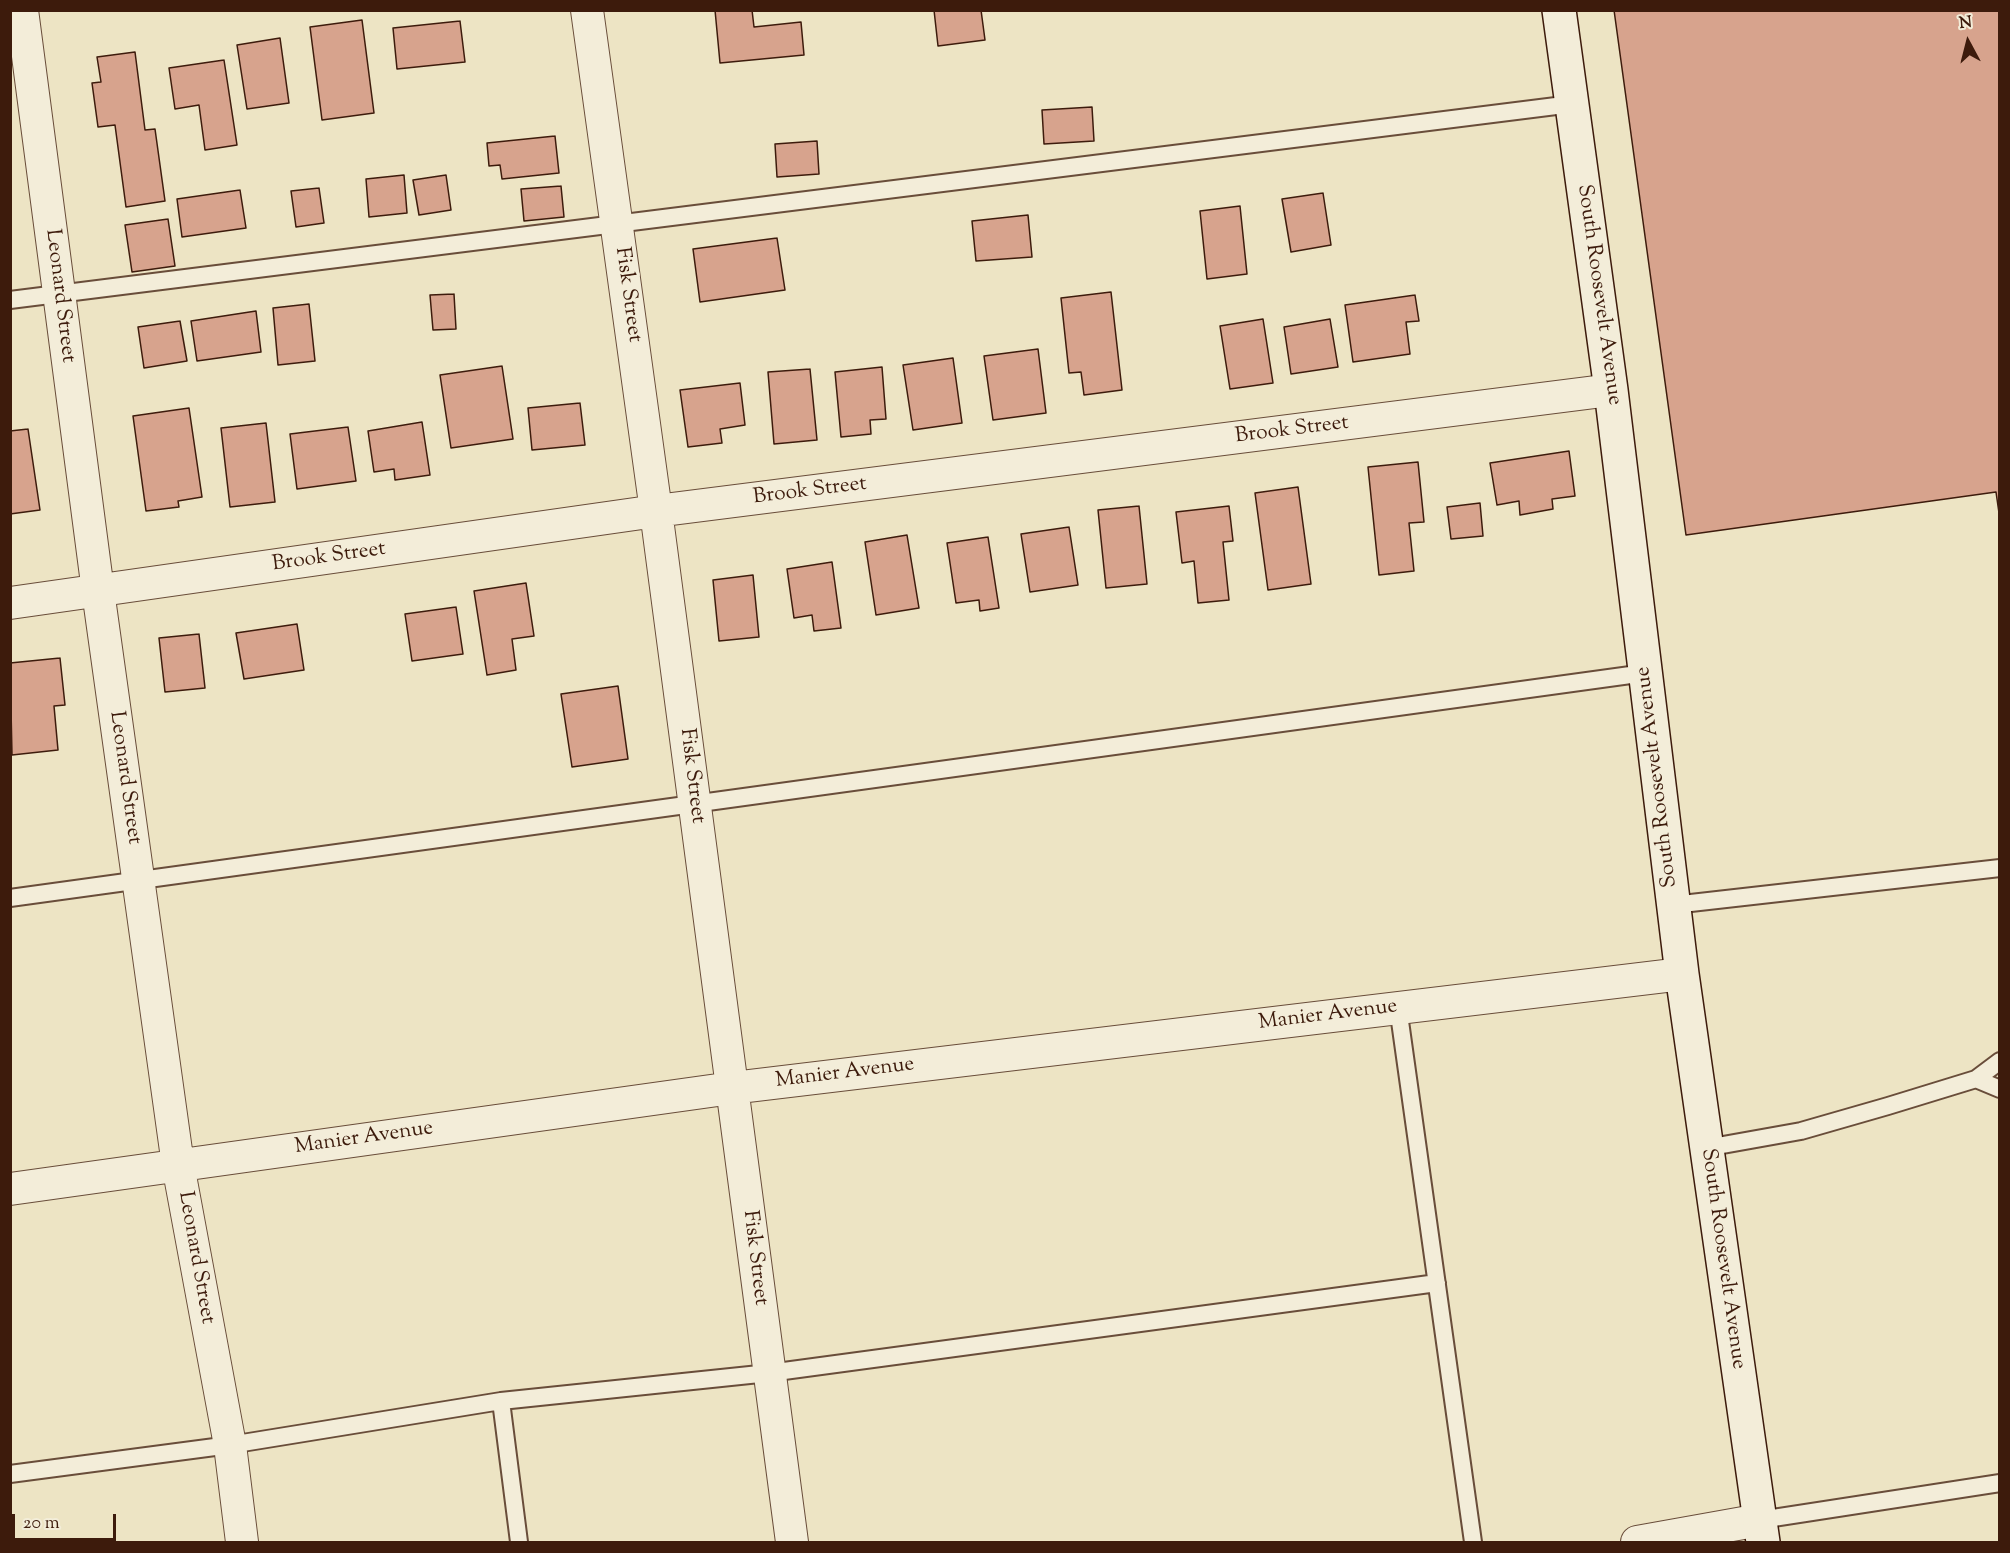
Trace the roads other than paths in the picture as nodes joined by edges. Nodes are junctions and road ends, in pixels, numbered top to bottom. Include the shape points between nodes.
1 (22, 10) edge
2 (587, 10) edge
3 (1558, 10) edge
4 (1572, 104) junction
5 (617, 226) junction
6 (59, 294) junction
7 (10, 300) edge
8 (1611, 390) junction
9 (657, 511) junction
10 (98, 591) junction
11 (10, 603) edge
12 (1645, 673) junction
13 (695, 804) junction
14 (2000, 868) edge
15 (139, 882) junction
16 (10, 898) edge
17 (1673, 905) junction
18 (1682, 974) junction
19 (1398, 1007) junction
20 (2000, 1061) edge
21 (1976, 1079) junction
22 (732, 1088) junction
23 (2000, 1089) edge
24 (1706, 1148) junction
25 (178, 1165) junction
26 (10, 1189) edge
27 (1437, 1283) junction
28 (770, 1373) junction
29 (501, 1401) junction
30 (230, 1445) junction
31 (10, 1473) edge
32 (2000, 1483) edge
33 (1762, 1531) edge
34 (242, 1542) edge
35 (519, 1542) edge
36 (792, 1542) edge
37 (1473, 1542) edge
38 (1637, 1542) edge

1 - 6 street, Leonard Street
2 - 5 street, Fisk Street
3 - 4 street, South Roosevelt Avenue
4 - 5 lane
4 - 8 street, South Roosevelt Avenue
5 - 6 lane
5 - 9 street, Fisk Street
6 - 7 lane
6 - 10 street, Leonard Street
8 - 9 street, Brook Street
8 - 12 street, South Roosevelt Avenue
9 - 10 street, Brook Street
9 - 13 street, Fisk Street
10 - 11 street, Brook Street
10 - 15 street, Leonard Street
12 - 13 lane
12 - 17 street, South Roosevelt Avenue
13 - 15 lane
13 - 22 street, Fisk Street
14 - 17 lane
15 - 16 lane
15 - 25 street, Leonard Street
17 - 18 street, South Roosevelt Avenue
18 - 19 street, Manier Avenue
18 - 24 street, South Roosevelt Avenue
19 - 22 street, Manier Avenue
19 - 27 lane
20 - 21 lane
21 - 23 lane
21 - 24 lane via 1801,1131
22 - 25 street, Manier Avenue
22 - 28 street, Fisk Street
24 - 33 street, South Roosevelt Avenue
25 - 26 street, Manier Avenue
25 - 30 street, Leonard Street
27 - 28 lane
27 - 37 lane
28 - 29 lane
28 - 36 street, Fisk Street
29 - 30 lane
29 - 35 lane
30 - 31 lane
30 - 34 street, Leonard Street
32 - 33 lane
33 - 38 street

